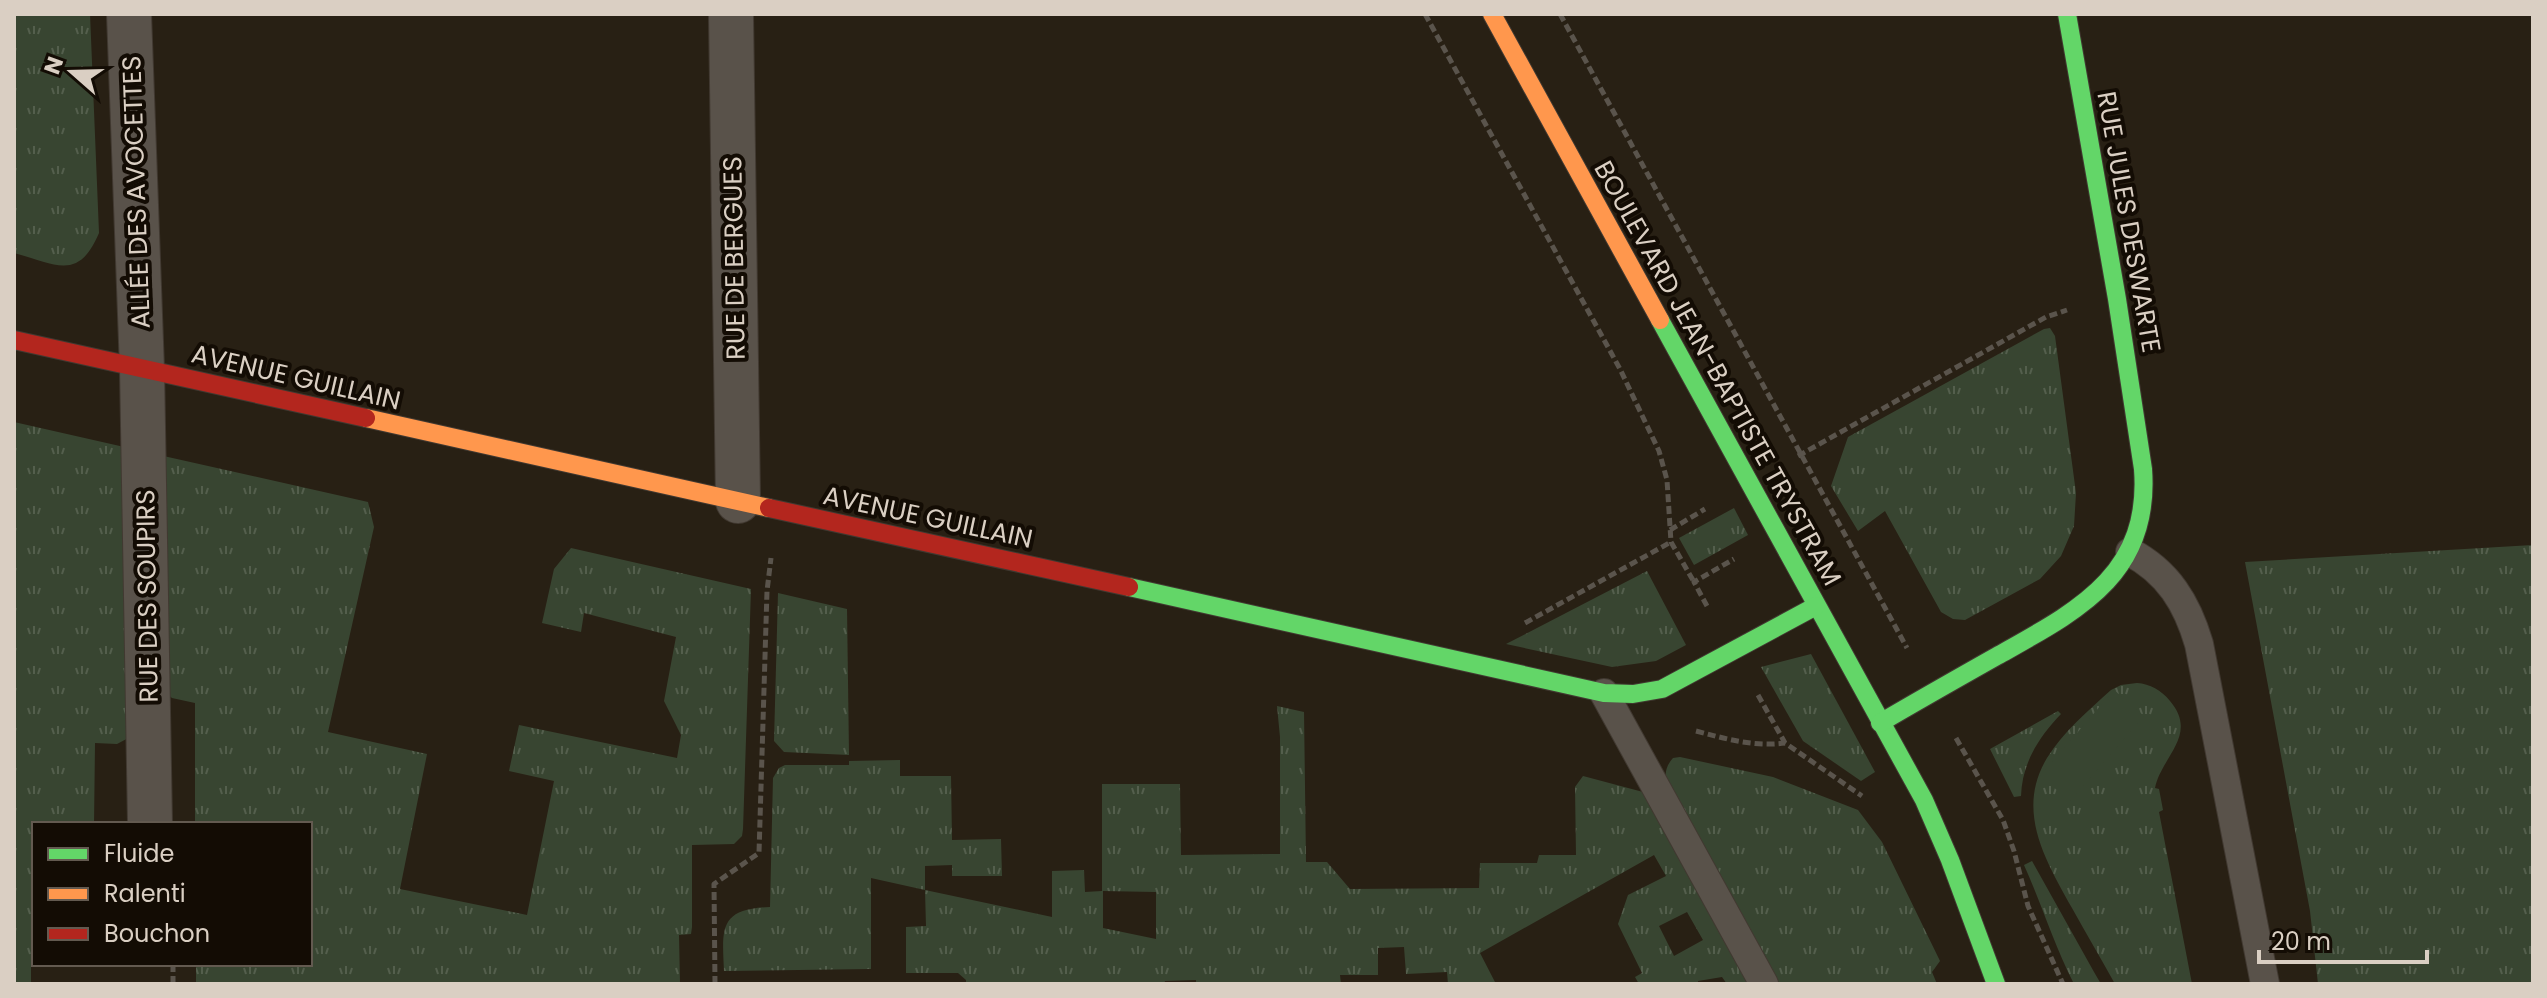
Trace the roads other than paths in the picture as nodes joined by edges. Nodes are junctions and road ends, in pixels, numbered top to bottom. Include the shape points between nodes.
1 (129, 14) edge
2 (731, 14) edge
3 (1492, 14) edge
4 (2067, 14) edge
5 (14, 340) edge
6 (142, 369) junction
7 (757, 505) junction
8 (2130, 552) junction
9 (1816, 606) junction
10 (1604, 693) junction
11 (1880, 723) junction
12 (150, 822) edge
13 (1764, 984) edge
14 (1996, 984) edge
15 (2265, 984) edge

1 - 6 street, ALLÉE DES AVOCETTES
2 - 7 street, RUE DE BERGUES
3 - 9 street, BOULEVARD JEAN-BAPTISTE TRYSTRAM
4 - 8 street, RUE JULES DESWARTE via 2145,494
5 - 6 street, AVENUE GUILLAIN
6 - 7 street, AVENUE GUILLAIN
6 - 12 street, RUE DES SOUPIRS
7 - 10 street, AVENUE GUILLAIN
8 - 11 street via 2083,605
8 - 15 lane via 2168,580 2193,623
9 - 10 street, AVENUE GUILLAIN via 1662,689
9 - 11 street, BOULEVARD JEAN-BAPTISTE TRYSTRAM
10 - 13 lane
11 - 14 street, BOULEVARD JEAN-BAPTISTE TRYSTRAM via 1924,800

